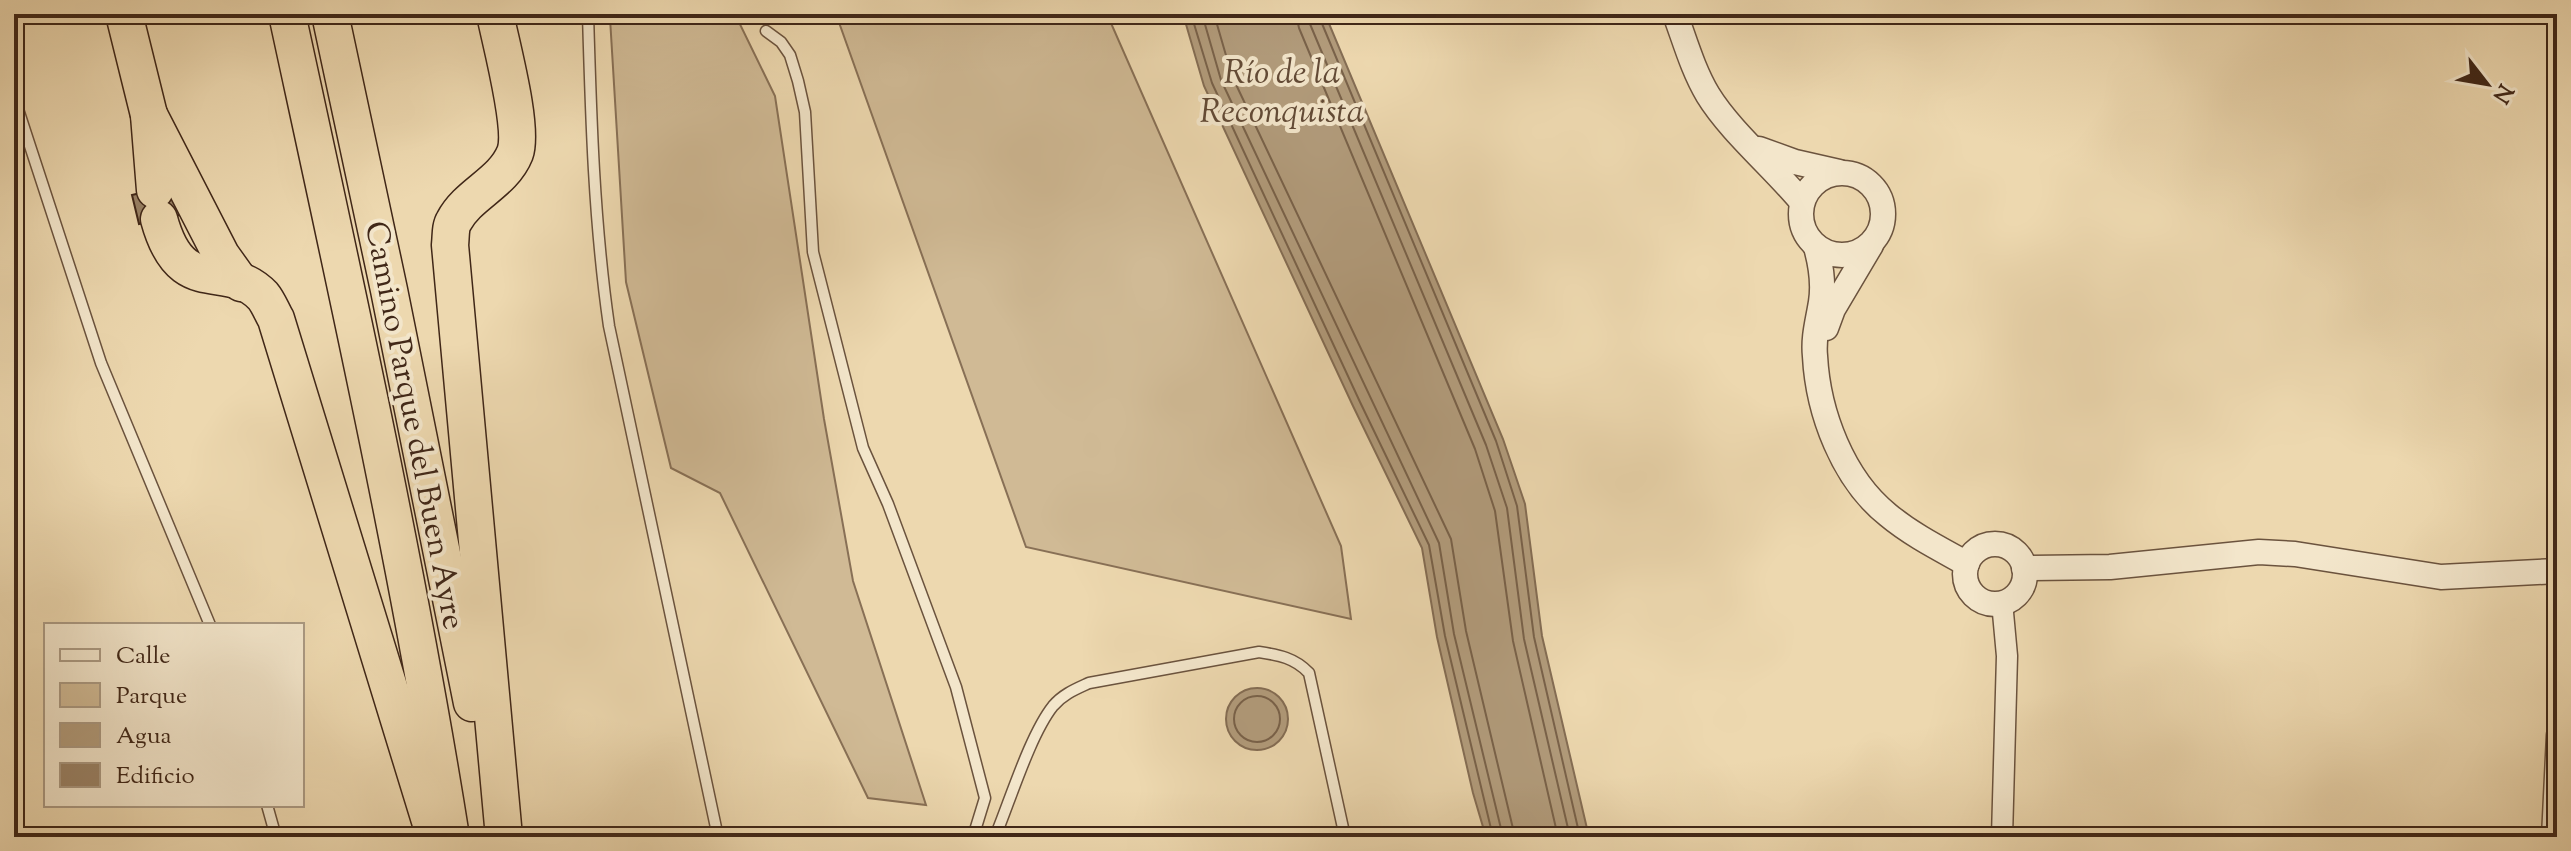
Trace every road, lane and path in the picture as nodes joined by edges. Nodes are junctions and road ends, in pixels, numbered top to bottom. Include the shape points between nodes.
1 (124, 14) edge
2 (287, 14) edge
3 (330, 14) edge
4 (495, 14) edge
5 (588, 14) edge
6 (1675, 14) edge
7 (766, 31) dead end
8 (14, 97) edge
9 (149, 115) junction
10 (1753, 146) junction
11 (1845, 173) junction
12 (1802, 202) junction
13 (1877, 236) junction
14 (1816, 247) junction
15 (241, 283) junction
16 (1815, 356) junction
17 (1967, 564) junction
18 (2024, 568) junction
19 (2557, 571) edge
20 (2002, 602) junction
21 (209, 623) edge
22 (2557, 735) edge
23 (268, 807) edge
24 (276, 837) edge
25 (435, 837) edge
26 (451, 837) edge
27 (502, 837) edge
28 (718, 837) edge
29 (973, 837) edge
30 (995, 837) edge
31 (1345, 837) edge
32 (2002, 837) edge
33 (2552, 837) edge

1 - 9 highway
2 - 26 highway, Camino Parque del Buen Ayre via 427,683
3 - 27 highway, Camino Parque del Buen Ayre
4 - 27 highway via 518,133 515,153 497,179 452,223 450,245
5 - 28 lane via 592,168 609,326
6 - 10 street via 1708,94
7 - 29 lane via 790,55 798,81 805,112 813,252 863,448 956,687 985,798
8 - 21 lane via 101,363
9 - 15 highway via 221,255
9 - 15 highway via 165,241 196,273
10 - 11 street
10 - 12 street
11 - 12 street via 1819,180
11 - 13 street via 1859,176 1879,195 1883,209
12 - 14 street via 1802,224
13 - 14 street via 1856,253 1842,256
13 - 16 street via 1833,309
14 - 16 street via 1822,282
15 - 25 highway via 263,296 276,319
16 - 17 street via 1831,430 1852,474 1886,514
17 - 18 street via 1979,548 1999,544 2017,553
17 - 20 street via 1966,582 1976,597
18 - 19 street via 2110,567 2259,552 2441,577
18 - 20 street via 2019,591
20 - 32 street via 2007,656
22 - 33 street
23 - 24 lane
30 - 31 lane via 1038,730 1065,694 1089,683 1259,652 1298,662 1309,673

